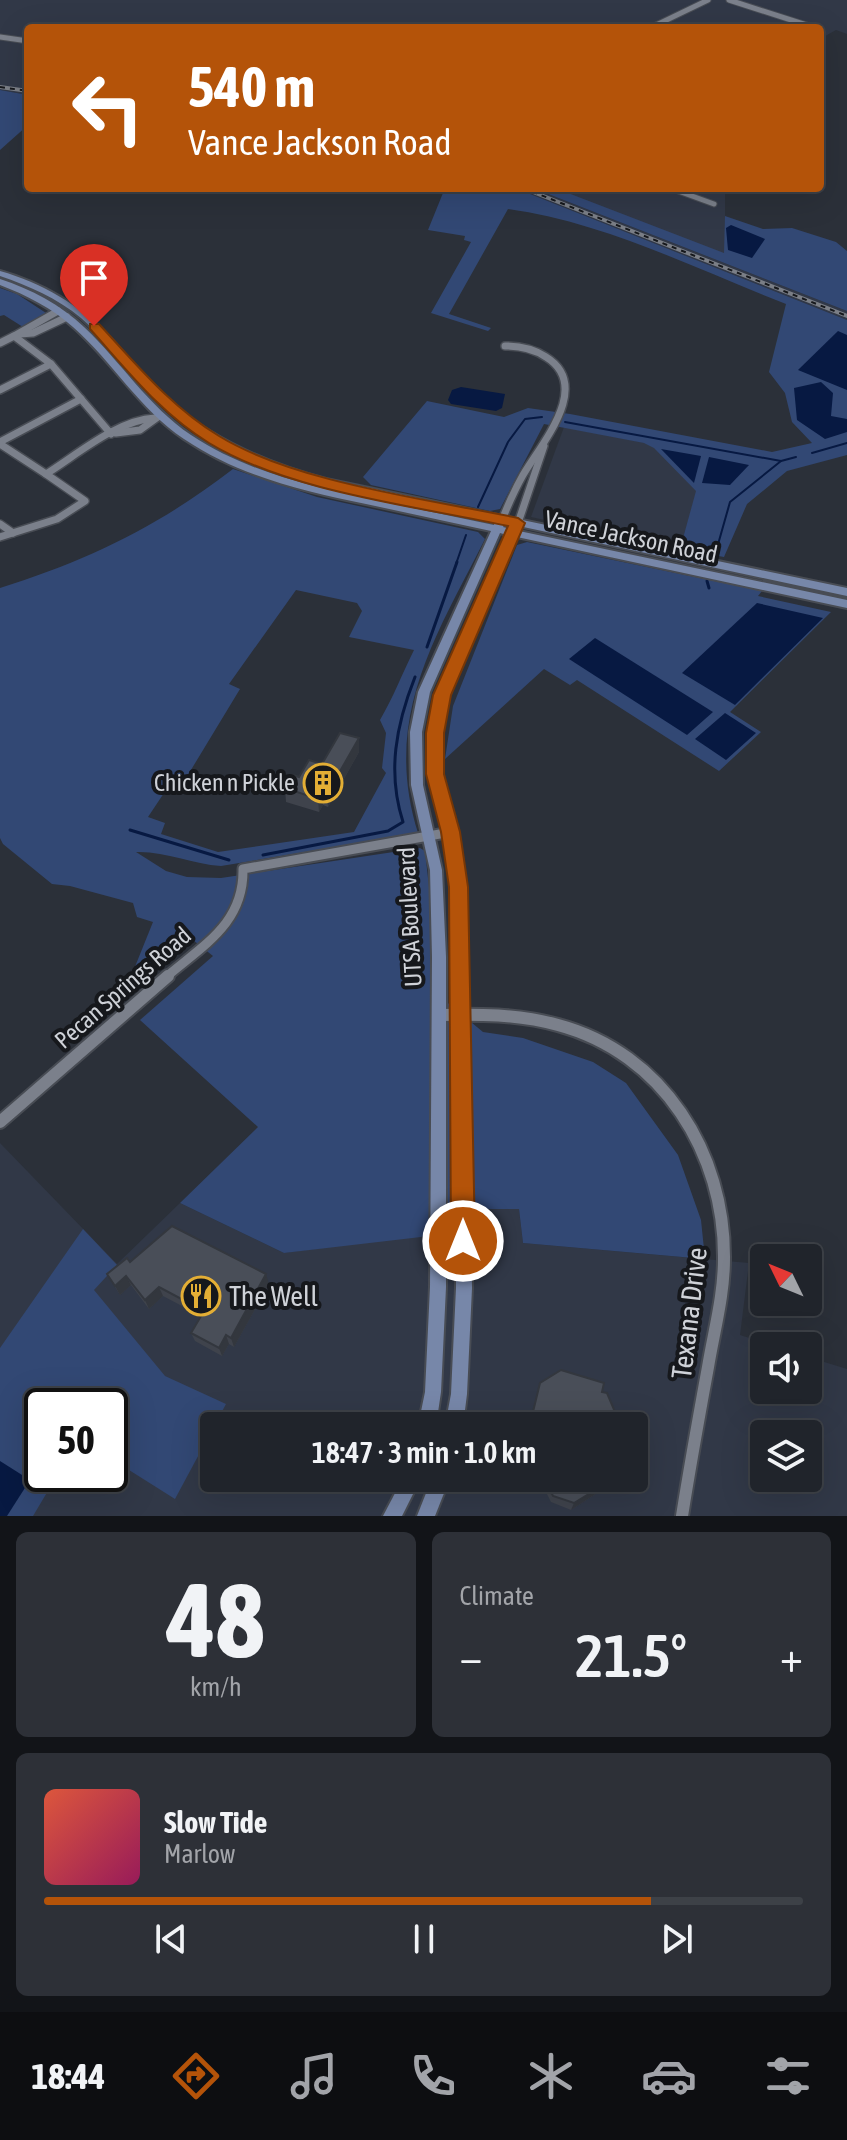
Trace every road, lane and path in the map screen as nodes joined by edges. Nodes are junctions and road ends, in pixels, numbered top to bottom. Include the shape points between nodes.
1 (708, 0) edge
2 (729, 0) edge
3 (658, 24) edge
4 (805, 24) edge
5 (0, 37) edge
6 (24, 40) edge
7 (681, 192) edge
8 (714, 204) dead end
9 (0, 273) edge
10 (0, 282) edge
11 (63, 314) junction
12 (34, 324) junction
13 (42, 329) junction
14 (17, 335) junction
15 (0, 343) edge
16 (505, 346) dead end
17 (51, 364) junction
18 (0, 390) edge
19 (81, 399) junction
20 (157, 417) junction
21 (127, 424) junction
22 (136, 431) junction
23 (113, 433) junction
24 (547, 435) junction
25 (0, 443) edge
26 (46, 474) junction
27 (0, 524) edge
28 (499, 524) junction
29 (515, 528) junction
30 (13, 533) junction
31 (0, 537) edge
32 (847, 592) edge
33 (847, 604) edge
34 (451, 832) junction
35 (430, 836) junction
36 (461, 1014) junction
37 (438, 1015) junction
38 (0, 1122) edge
39 (438, 1240) junction
40 (463, 1241) junction
41 (429, 1412) edge
42 (456, 1412) edge
43 (405, 1492) edge
44 (435, 1492) edge
45 (392, 1516) edge
46 (426, 1516) edge
47 (682, 1516) edge

1 - 3 street
2 - 4 street
5 - 6 street
7 - 8 street
9 - 28 main road, Vance Jackson Road via 81,314 166,404 240,454 314,480
10 - 11 main road, Vance Jackson Road
11 - 12 street
11 - 13 street
11 - 20 main road, Vance Jackson Road via 84,331
12 - 13 street
12 - 14 street
13 - 14 street
14 - 15 street
14 - 17 street
16 - 24 street, UTSA Boulevard via 525,348 559,368 565,395
17 - 18 street
17 - 19 street
19 - 23 street
19 - 25 street
20 - 21 street
20 - 22 street via 154,424
20 - 28 main road, Vance Jackson Road via 221,456 287,484
21 - 22 street
21 - 23 street
22 - 23 street
23 - 26 street
24 - 28 street, UTSA Boulevard
24 - 29 street, UTSA Boulevard
25 - 26 street
26 - 30 street via 85,501 57,519
27 - 30 street
28 - 29 main road, Vance Jackson Road
28 - 35 main road, UTSA Boulevard via 419,713 415,773
29 - 32 main road, Vance Jackson Road
29 - 33 main road, Vance Jackson Road
29 - 34 main road, UTSA Boulevard via 437,715 435,774
30 - 31 street
34 - 35 street
34 - 36 main road, UTSA Boulevard via 459,887
35 - 37 main road, UTSA Boulevard via 437,887
35 - 38 street, Pecan Springs Road via 243,869 241,908 226,925
36 - 37 street, Texana Drive
36 - 40 main road, UTSA Boulevard
36 - 47 street, Texana Drive via 557,1024 626,1055 681,1110 709,1159 717,1183 724,1257
37 - 39 main road, UTSA Boulevard
39 - 40 street
39 - 41 main road, UTSA Boulevard
40 - 42 main road, UTSA Boulevard
43 - 45 main road
44 - 46 main road

